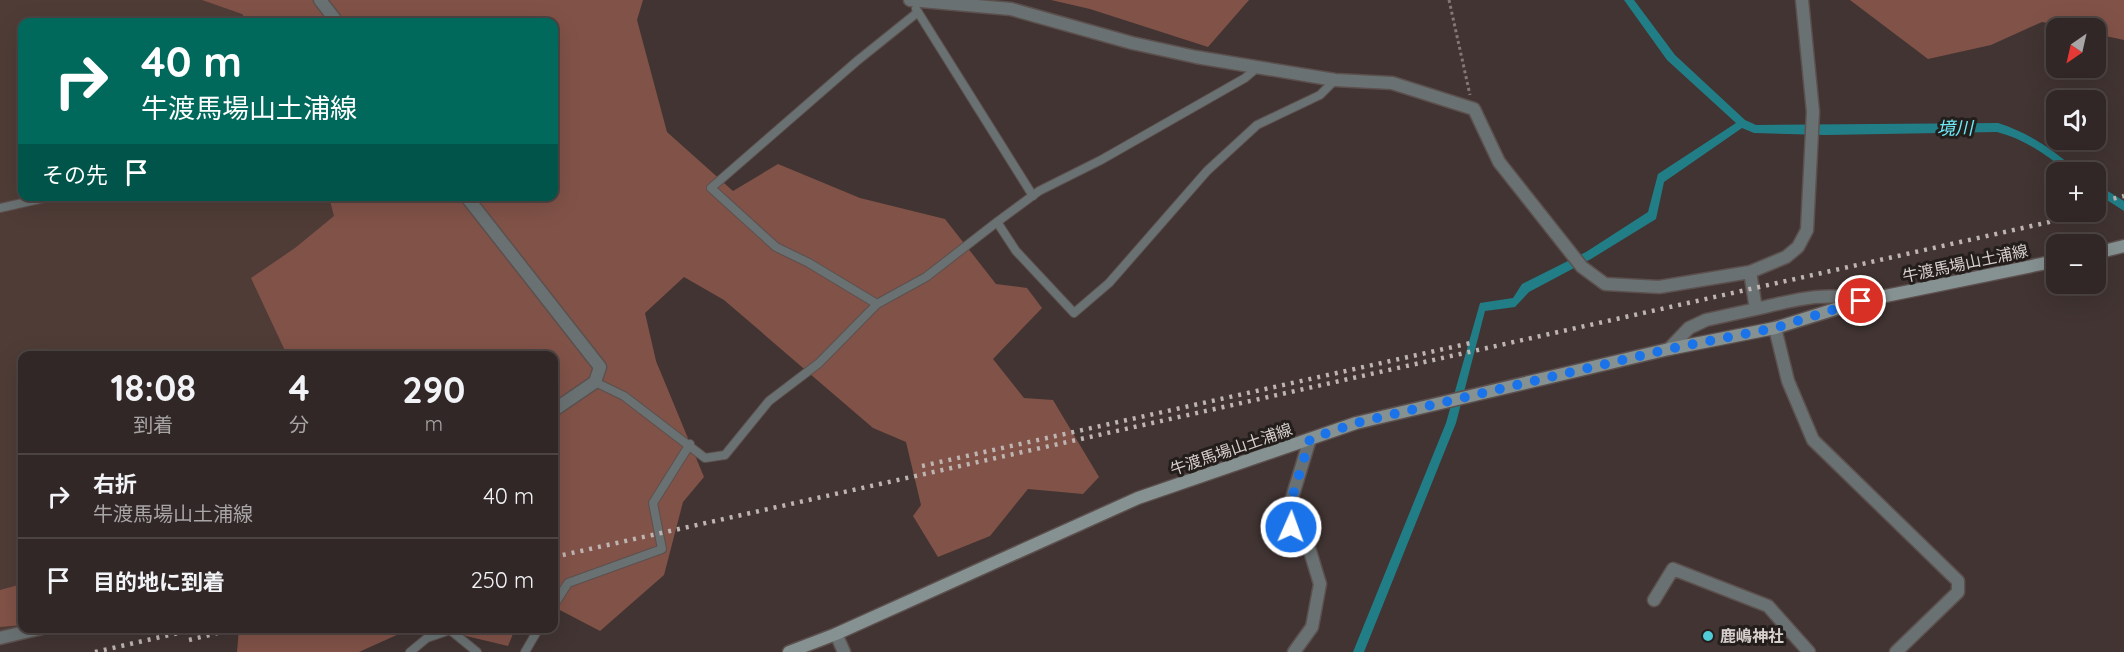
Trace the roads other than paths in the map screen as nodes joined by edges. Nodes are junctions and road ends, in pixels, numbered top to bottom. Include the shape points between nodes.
1 (320, 0) edge
2 (910, 0) edge
3 (1802, 0) edge
4 (918, 12) junction
5 (334, 18) edge
6 (1258, 67) junction
7 (1335, 80) junction
8 (1033, 196) junction
9 (31, 201) edge
10 (470, 201) edge
11 (0, 208) edge
12 (997, 222) junction
13 (2124, 246) edge
14 (2106, 250) edge
15 (2046, 263) edge
16 (1750, 272) junction
17 (1861, 301) junction
18 (877, 304) junction
19 (1756, 309) junction
20 (1775, 328) junction
21 (1669, 349) junction
22 (595, 382) junction
23 (558, 407) edge
24 (1310, 439) junction
25 (690, 444) junction
26 (558, 599) edge
27 (1654, 600) dead end
28 (21, 633) edge
29 (441, 633) edge
30 (454, 633) edge
31 (536, 633) edge
32 (836, 634) junction
33 (0, 638) edge
34 (410, 652) edge
35 (477, 652) edge
36 (525, 652) edge
37 (789, 652) edge
38 (844, 652) edge
39 (1294, 652) edge
40 (1809, 652) edge
41 (1896, 652) edge

1 - 5 street
2 - 4 lane
2 - 6 street via 1011,9 1132,43
3 - 16 street via 1813,112 1807,230 1798,247 1786,257
4 - 8 lane
4 - 18 lane via 711,188 776,248
6 - 7 street
6 - 8 lane via 1245,78
7 - 12 lane via 1320,95 1257,125 1207,171 1109,283 1074,313 1016,250
7 - 16 street via 1392,83 1474,109 1499,162 1582,267 1605,284 1659,287
8 - 12 lane
9 - 11 lane
10 - 22 street via 600,367
12 - 18 lane via 926,277
13 - 14 main road
15 - 17 main road, 牛渡馬場山土浦線
16 - 19 street
17 - 19 street via 1814,296
17 - 20 main road, 牛渡馬場山土浦線
18 - 25 lane via 819,363 769,401 725,454 705,458
19 - 21 street via 1706,320 1689,328
20 - 21 main road, 牛渡馬場山土浦線
20 - 41 street via 1788,381 1813,440 1958,581 1958,592
21 - 24 main road, 牛渡馬場山土浦線 via 1356,423
22 - 23 street
22 - 25 lane via 624,396
24 - 32 main road, 牛渡馬場山土浦線 via 1138,498
24 - 39 street via 1288,511 1291,527 1310,551 1320,584 1312,627
25 - 26 lane via 653,503 662,549 568,583
27 - 40 street via 1673,568 1768,606
28 - 33 street
29 - 34 lane via 427,638
30 - 35 lane
31 - 36 lane
32 - 37 main road, 牛渡馬場山土浦線
32 - 38 street

